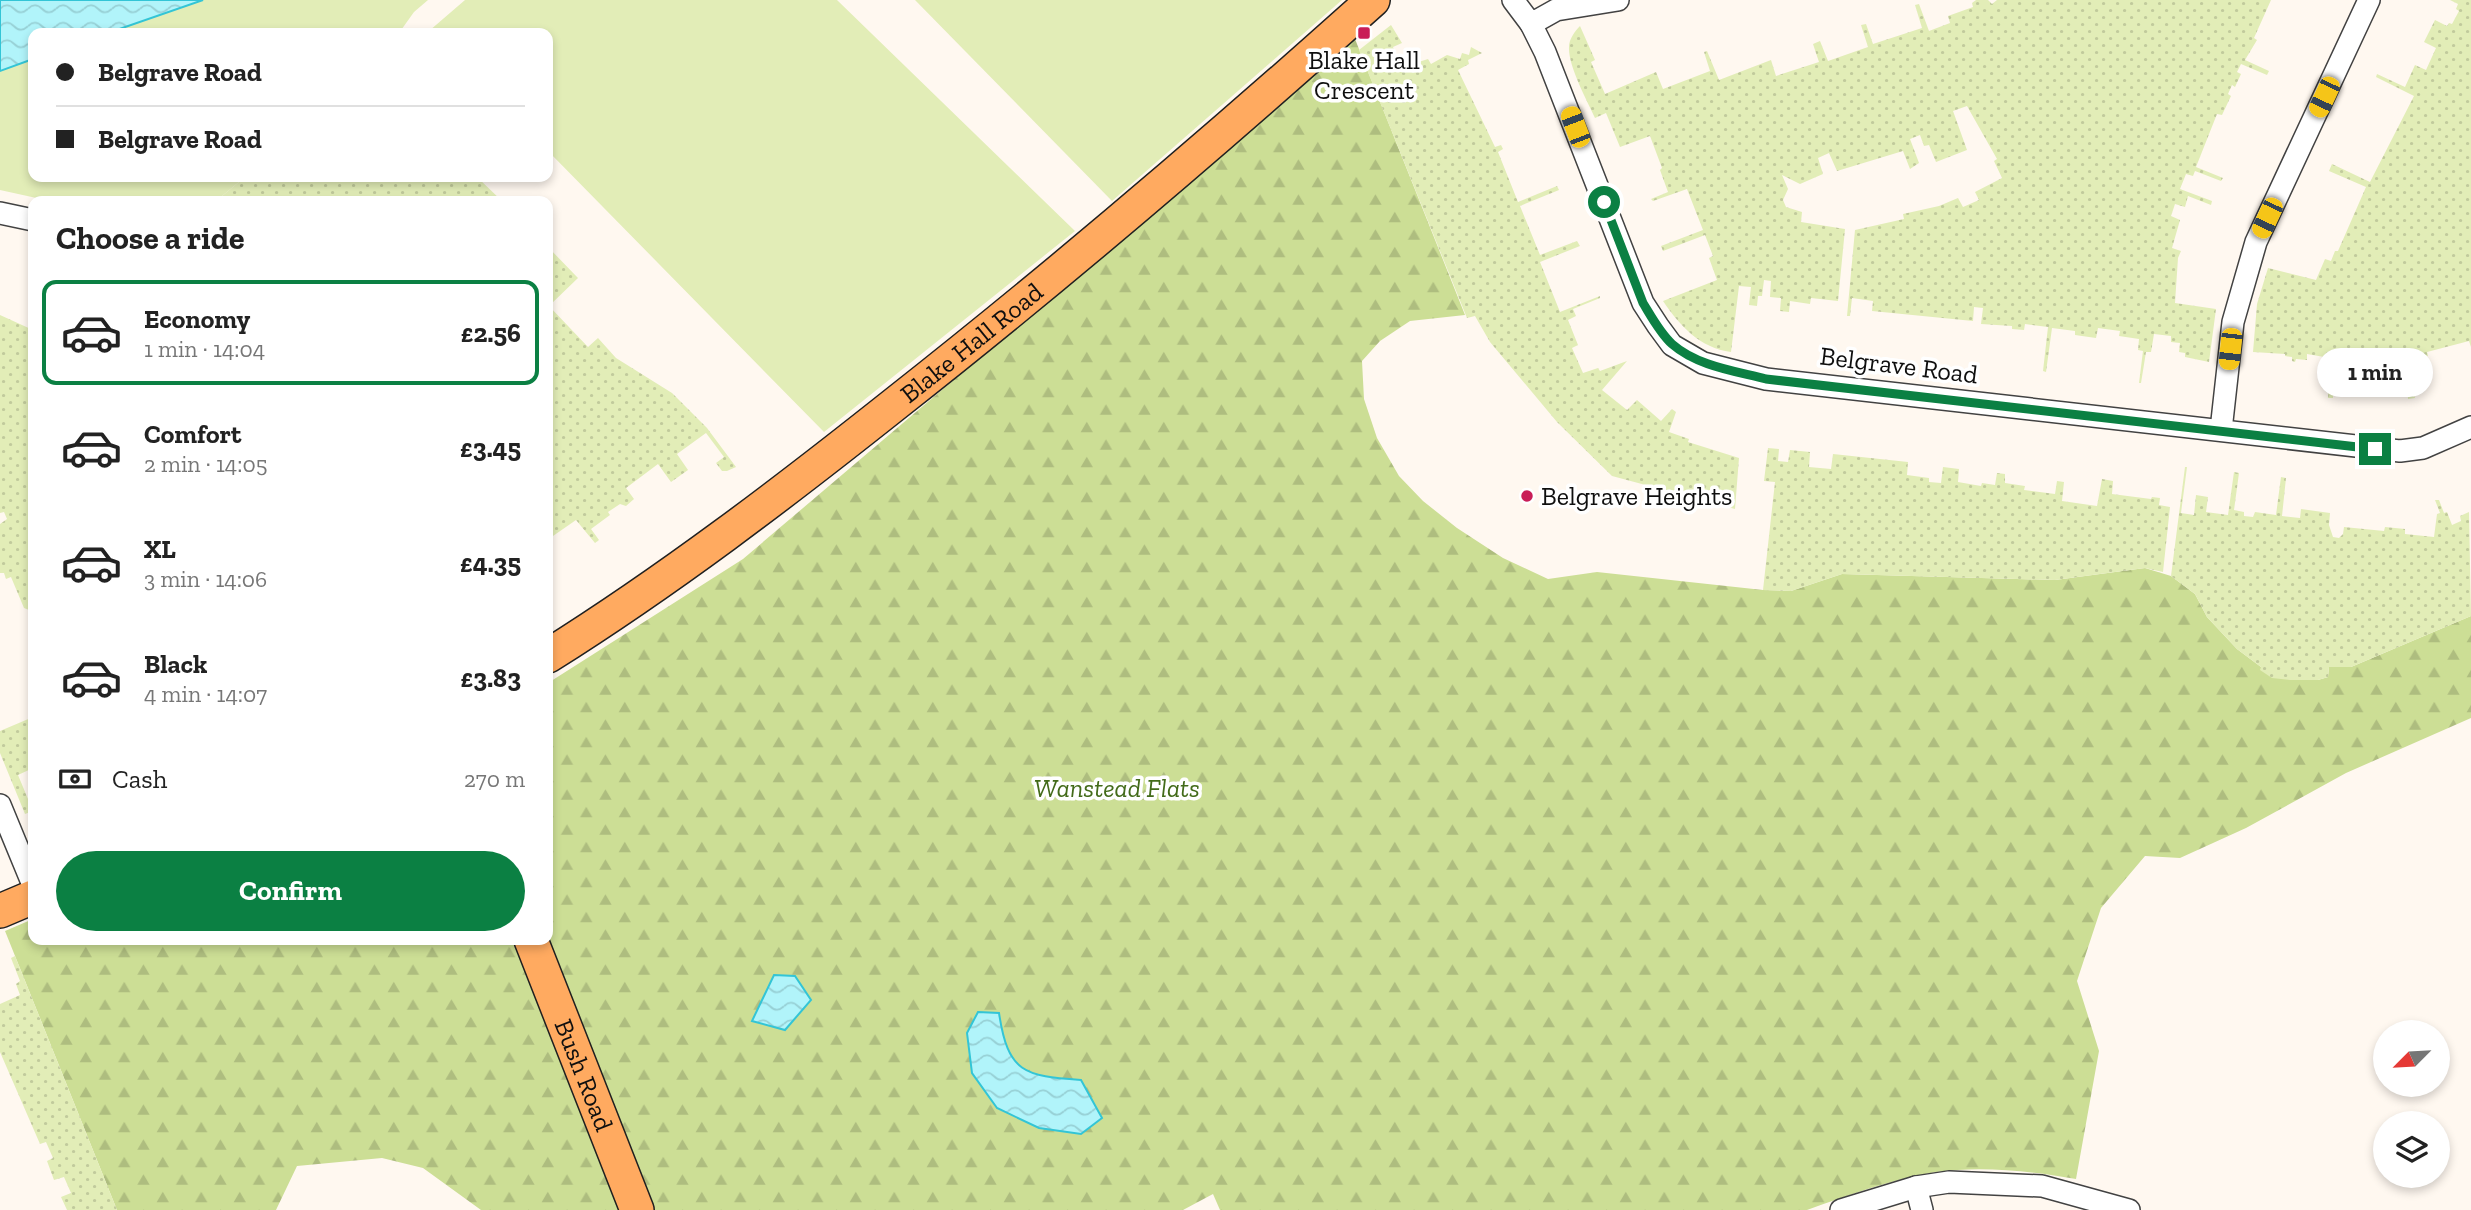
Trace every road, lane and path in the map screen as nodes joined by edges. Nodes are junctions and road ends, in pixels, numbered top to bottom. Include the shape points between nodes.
1 (1373, 0) edge
2 (1513, 0) edge
3 (1618, 0) edge
4 (2369, 0) edge
5 (1531, 24) junction
6 (0, 213) edge
7 (28, 219) edge
8 (2471, 427) edge
9 (2221, 430) junction
10 (553, 653) edge
11 (0, 805) edge
12 (28, 873) edge
13 (28, 899) edge
14 (0, 911) edge
15 (533, 945) edge
16 (1916, 1187) junction
17 (637, 1210) edge
18 (1841, 1210) edge
19 (1923, 1210) edge
20 (2129, 1210) edge

1 - 10 main road, Blake Hall Road via 998,323 775,499
2 - 5 street
3 - 5 street via 1556,10
4 - 9 street via 2256,242 2233,322
5 - 9 street, Belgrave Road via 1643,303 1672,345 1703,363 1766,379
6 - 7 street
8 - 9 street, Belgrave Road via 2423,448 2400,451
11 - 12 street
13 - 14 main road
15 - 17 main road, Bush Road
16 - 18 street
16 - 19 street
16 - 20 street via 1949,1182 2042,1186

